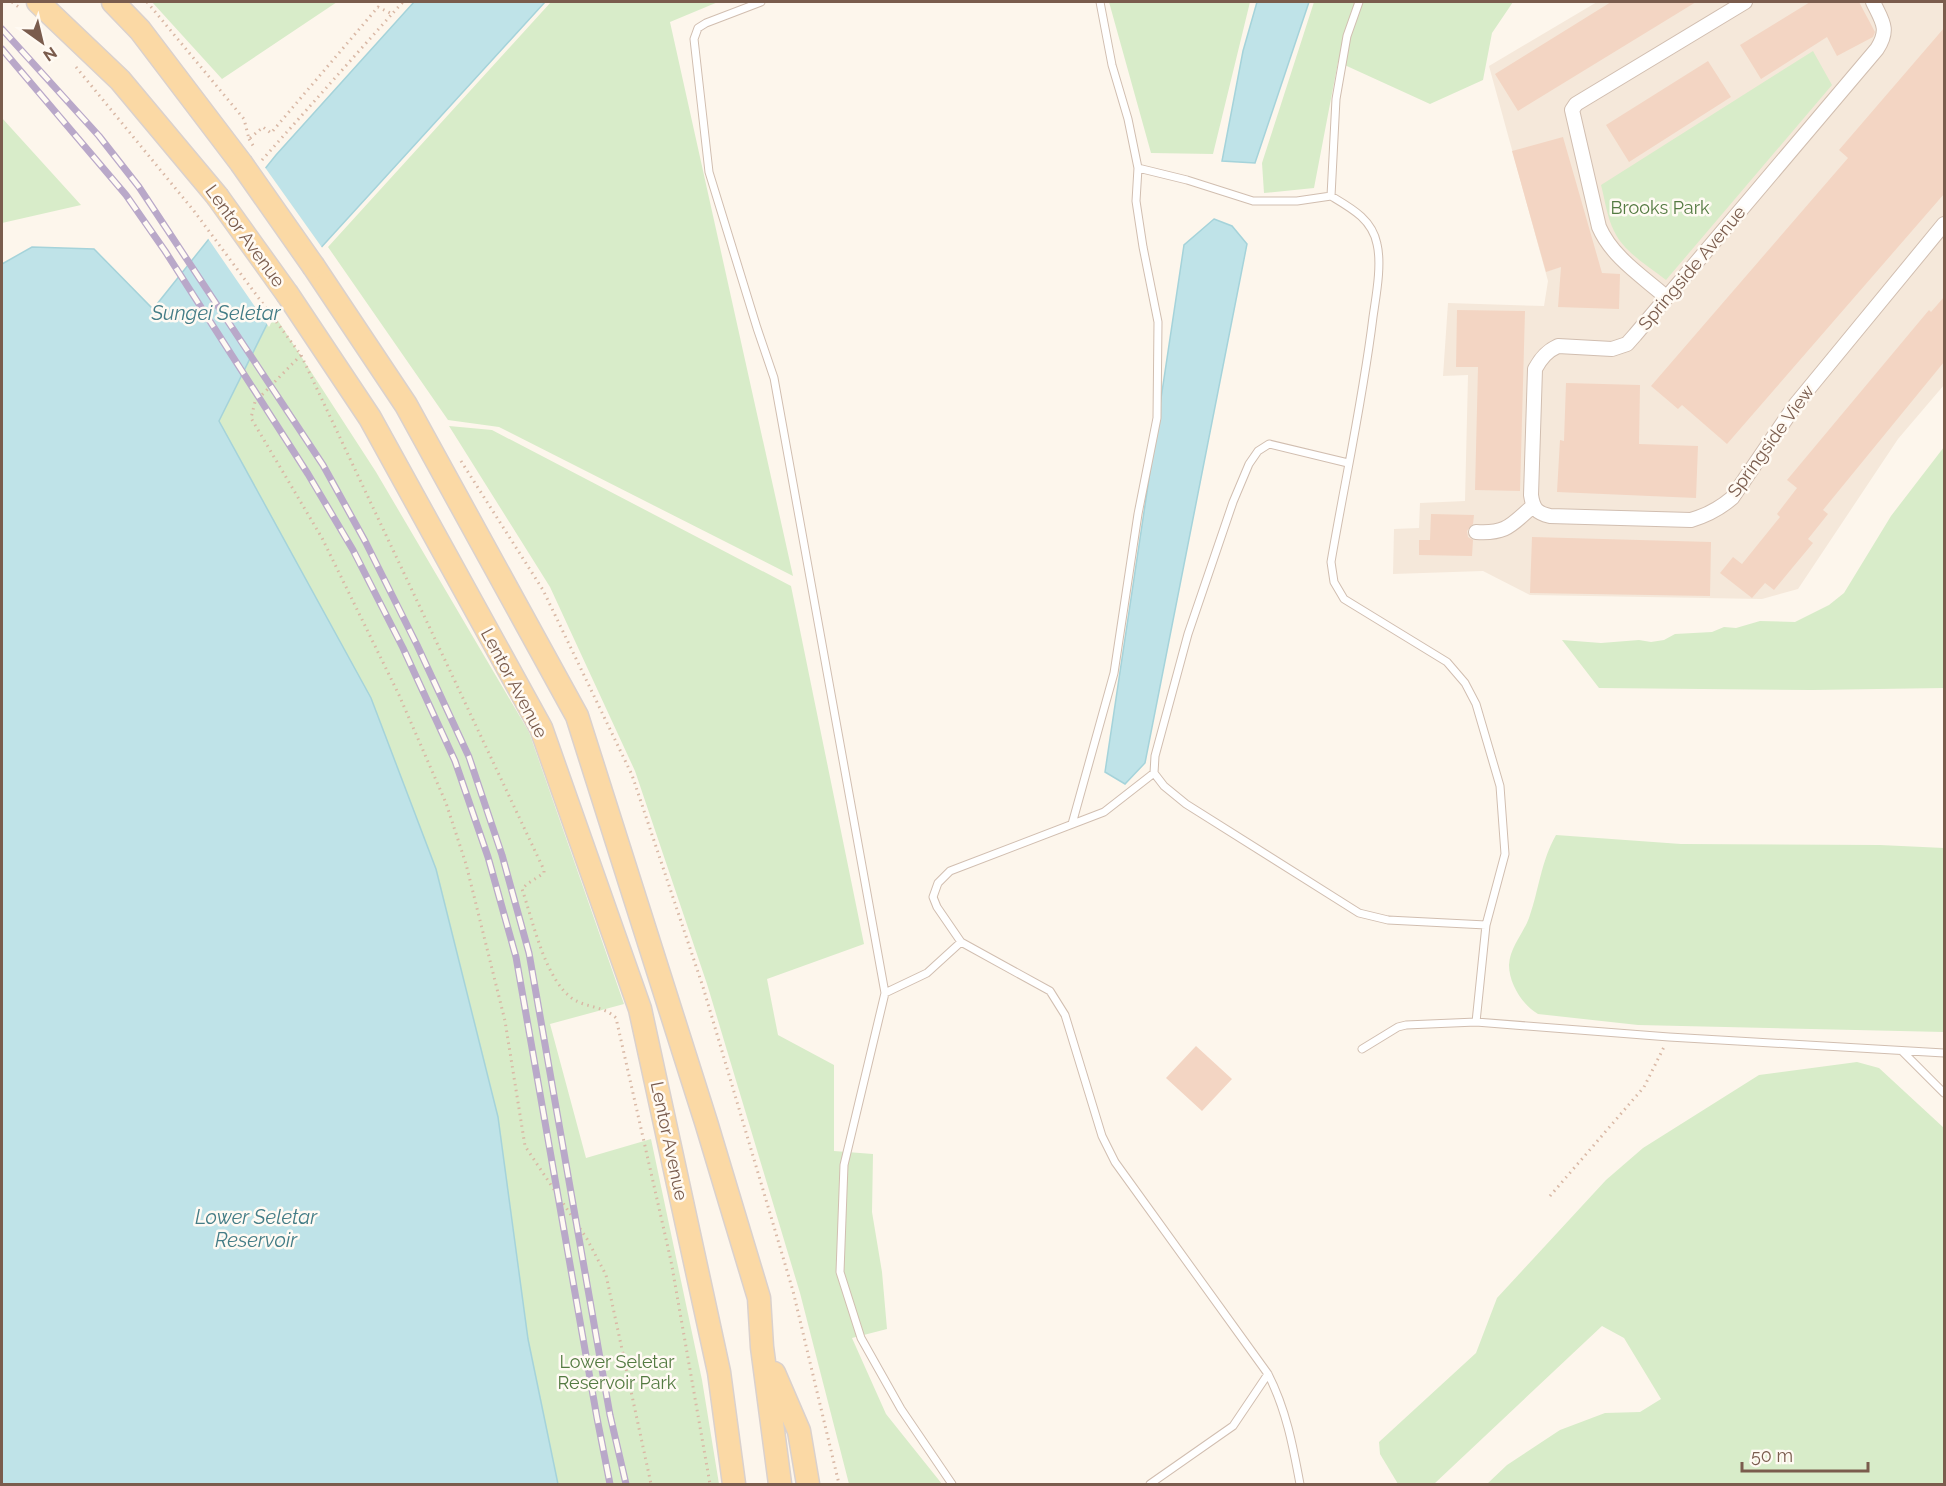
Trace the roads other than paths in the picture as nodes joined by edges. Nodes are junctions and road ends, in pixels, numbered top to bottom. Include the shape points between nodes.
1 (112, 2) edge
2 (761, 2) edge
3 (1100, 2) edge
4 (1359, 2) edge
5 (1746, 2) edge
6 (1873, 2) edge
7 (33, 8) edge
8 (1138, 168) junction
9 (1331, 196) junction
10 (1944, 224) edge
11 (1666, 297) junction
12 (1347, 463) junction
13 (1533, 506) junction
14 (1476, 532) dead end
15 (1154, 773) junction
16 (1072, 824) junction
17 (1486, 925) junction
18 (961, 942) junction
19 (885, 993) junction
20 (1476, 1022) junction
21 (1362, 1049) dead end
22 (1902, 1051) junction
23 (1944, 1053) edge
24 (1944, 1093) edge
25 (762, 1347) junction
26 (1268, 1374) junction
27 (734, 1485) edge
28 (780, 1485) edge
29 (808, 1485) edge
30 (951, 1485) edge
31 (1150, 1485) edge
32 (1300, 1485) edge

1 - 25 main road, Lentor Avenue, bridge via 140,30 250,163 406,405 577,716 759,1298
2 - 19 lane via 706,23 698,28 694,39 710,172 774,378
3 - 8 lane
4 - 9 lane via 1347,36 1336,99
5 - 11 street via 1572,110 1604,238
6 - 11 street, Springside Avenue via 1885,29 1877,49
7 - 27 main road, Lentor Avenue, bridge via 120,80 217,196 288,295 370,418 541,728 640,1009 719,1372
8 - 9 lane via 1253,201
8 - 16 lane via 1136,201 1158,322 1157,418 1114,673
9 - 12 lane via 1362,215 1378,244 1378,279 1368,357
10 - 13 street, Springside View via 1796,404 1732,498 1718,509 1691,520 1550,516 1538,513
11 - 13 street, Springside Avenue via 1627,344 1558,346 1541,359 1535,369
12 - 15 lane via 1269,444 1258,451 1249,465 1188,634 1155,756
12 - 17 lane via 1331,562 1334,582 1344,598 1447,662 1466,683 1479,714 1500,786 1505,854
13 - 14 street via 1503,531
15 - 16 lane via 1104,812
15 - 17 lane via 1186,804 1359,913 1388,920
16 - 18 lane via 950,871 933,897
17 - 20 lane
18 - 19 lane via 927,973
18 - 26 lane via 1050,991 1065,1015 1102,1136 1115,1162
19 - 30 lane via 844,1165 840,1272 861,1338
20 - 21 lane via 1406,1025
20 - 22 lane
22 - 23 lane
22 - 24 lane
25 - 28 main road, Lentor Avenue
25 - 29 main road via 799,1431
26 - 31 lane via 1233,1426
26 - 32 lane via 1291,1437

